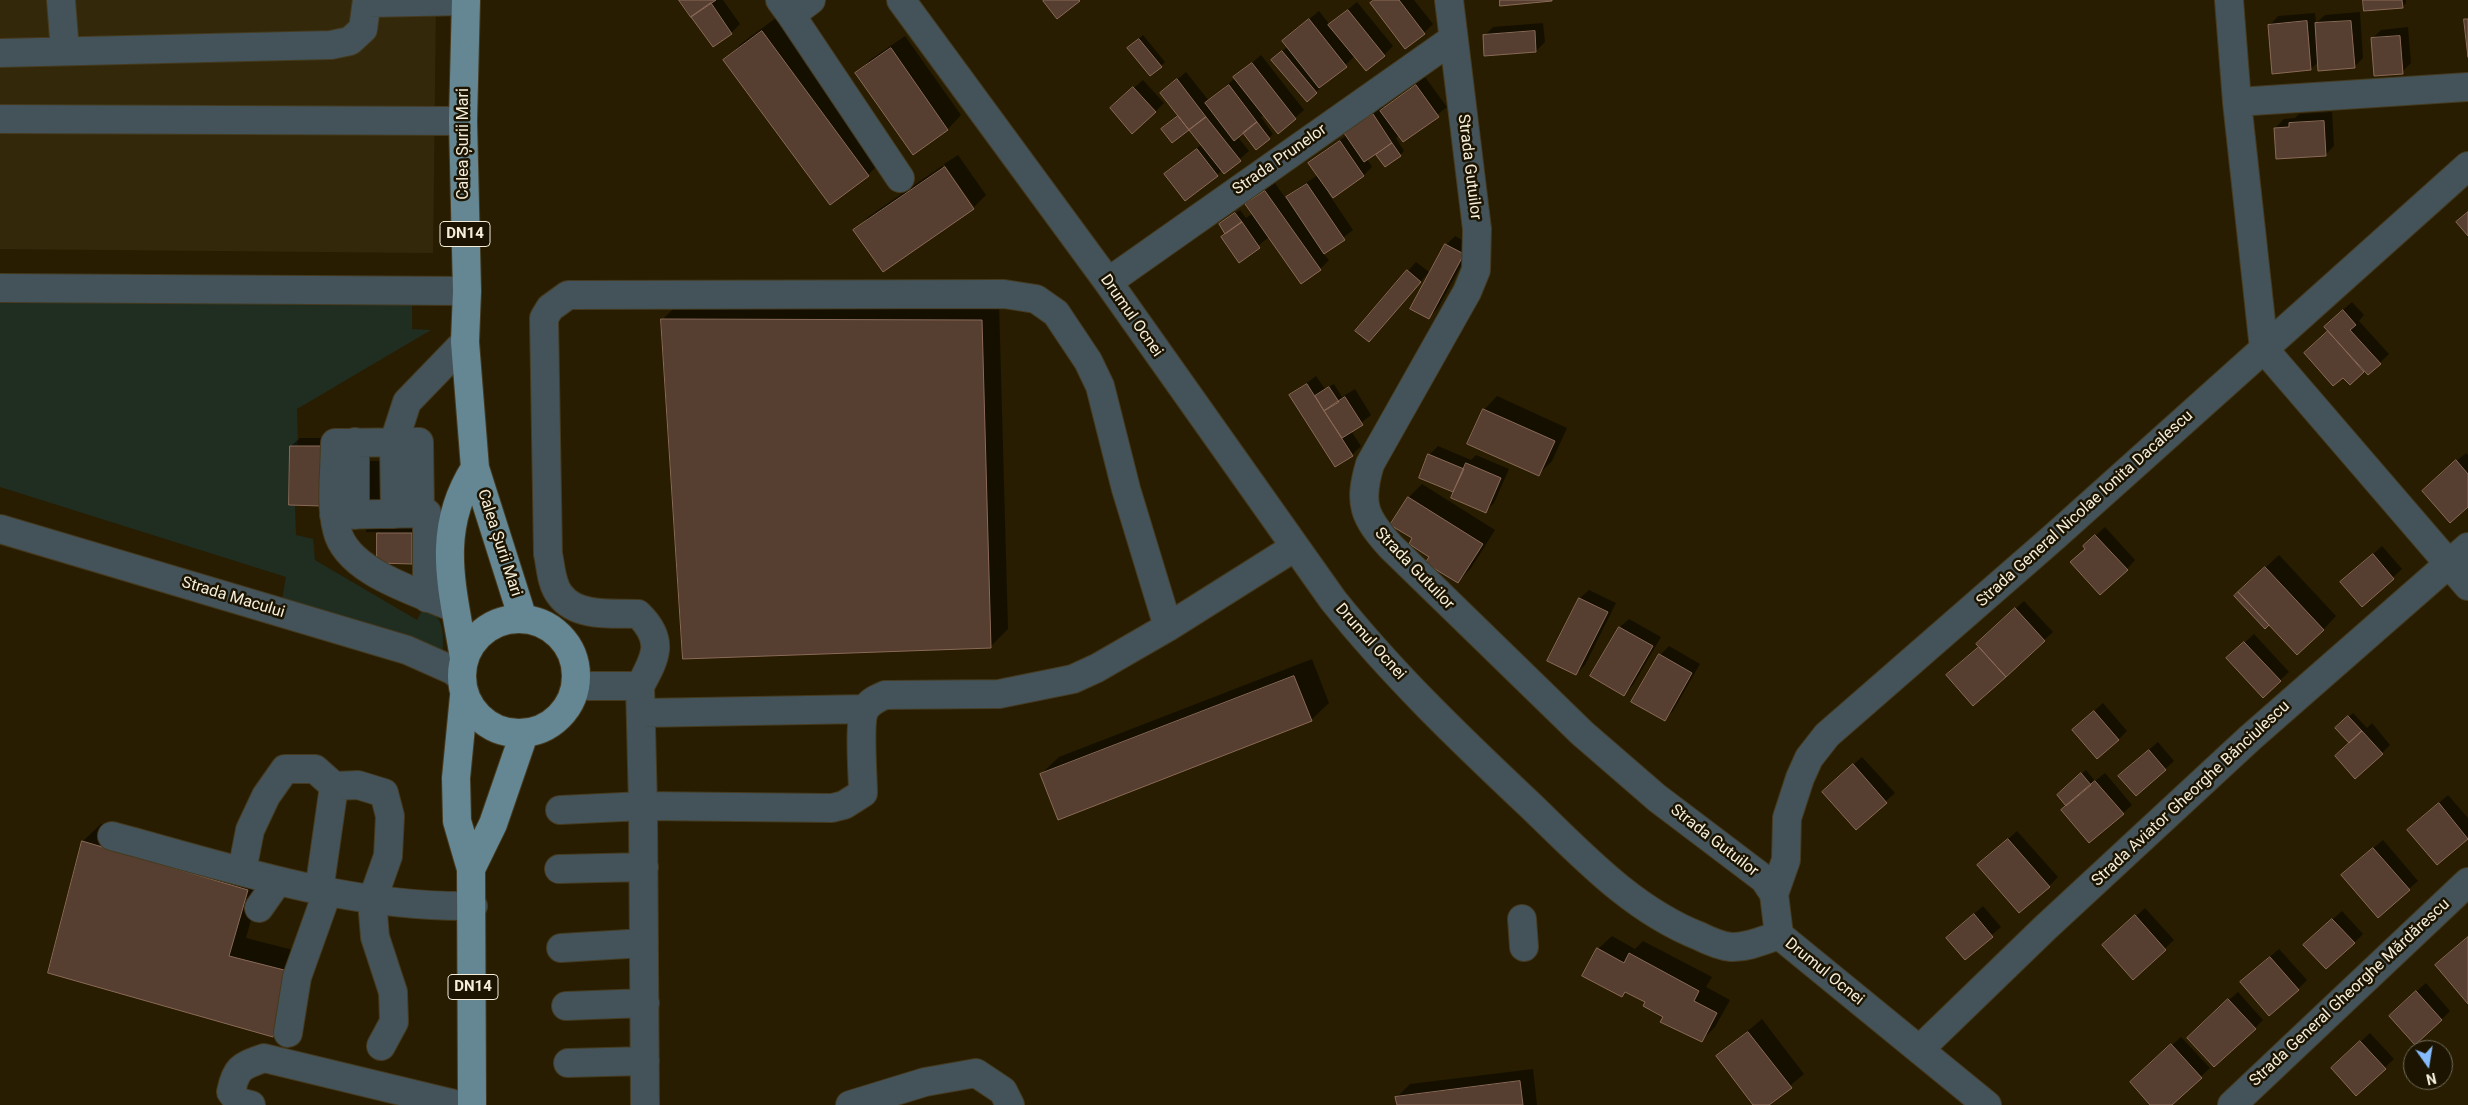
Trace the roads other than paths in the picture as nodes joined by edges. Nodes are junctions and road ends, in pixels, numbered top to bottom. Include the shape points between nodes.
1 (61, 0) edge
2 (901, 0) edge
3 (1449, 0) edge
4 (2229, 0) edge
5 (368, 1) edge
6 (466, 1) edge
7 (794, 5) edge
8 (1453, 39) junction
9 (66, 52) junction
10 (0, 53) edge
11 (2468, 87) edge
12 (2237, 102) junction
13 (0, 119) edge
14 (462, 121) junction
15 (2468, 166) edge
16 (900, 178) dead end
17 (1108, 282) junction
18 (0, 288) edge
19 (467, 291) junction
20 (465, 342) junction
21 (2264, 349) junction
22 (381, 442) junction
23 (475, 468) junction
24 (380, 514) junction
25 (0, 529) edge
26 (1295, 547) junction
27 (2458, 555) edge
28 (2468, 586) edge
29 (427, 598) junction
30 (454, 608) junction
31 (523, 619) junction
32 (1168, 627) junction
33 (463, 677) junction
34 (576, 686) junction
35 (640, 700) junction
36 (865, 709) junction
37 (524, 734) junction
38 (334, 786) junction
39 (644, 806) junction
40 (560, 810) dead end
41 (112, 836) dead end
42 (644, 867) junction
43 (471, 869) junction
44 (559, 869) dead end
45 (242, 871) junction
46 (278, 881) junction
47 (2468, 882) edge
48 (323, 892) junction
49 (1774, 894) junction
50 (372, 901) junction
51 (473, 906) junction
52 (260, 908) dead end
53 (1522, 918) dead end
54 (1779, 935) junction
55 (644, 943) junction
56 (1524, 947) dead end
57 (561, 948) dead end
58 (644, 1003) junction
59 (566, 1006) dead end
60 (288, 1032) dead end
61 (381, 1046) dead end
62 (1920, 1049) junction
63 (645, 1061) junction
64 (568, 1063) dead end
65 (892, 1099) edge
66 (251, 1105) edge
67 (459, 1105) edge
68 (472, 1105) edge
69 (645, 1105) edge
70 (850, 1105) edge
71 (1010, 1105) edge
72 (1987, 1105) edge
73 (2232, 1105) edge

1 - 9 street
2 - 17 street, Drumul Ocnei
3 - 8 street, Strada Gutuilor
4 - 12 street
5 - 6 street
5 - 9 street via 363,29 350,40 331,45
6 - 14 main road, Calea Șurii Mari / DN14
7 - 16 street
8 - 17 street, Strada Prunelor
8 - 49 street, Strada Gutuilor via 1477,229 1476,270 1467,292 1370,464 1363,494 1365,510 1373,528 1391,547 1575,726 1657,798 1764,880
9 - 10 street
11 - 12 street
12 - 21 street
13 - 14 street
14 - 19 main road, Calea Șurii Mari / DN14
15 - 21 street, Strada General Nicolae Ionita Dacalescu
17 - 26 street, Drumul Ocnei
18 - 19 street
19 - 20 main road, Calea Șurii Mari / DN14
20 - 22 street via 407,402
20 - 23 main road, Calea Șurii Mari / DN14
21 - 27 street
21 - 49 street, Strada General Nicolae Ionita Dacalescu via 1827,735 1809,758 1800,778 1787,818 1786,860
22 - 24 street
22 - 24 street via 335,443
23 - 30 main road, Calea Șurii Mari / DN14 via 462,488 452,519 450,566
23 - 31 main road, Calea Șurii Mari / DN14
24 - 29 street via 427,513
24 - 29 street via 337,532 354,558 372,571
25 - 33 street, Strada Macului via 407,650
26 - 32 street
26 - 54 street, Drumul Ocnei via 1356,630 1443,722 1609,880 1652,913 1714,943 1731,947 1748,945
27 - 28 street
27 - 62 street, Strada Aviator Gheorghe Bănciulescu via 2250,738
29 - 30 street
30 - 33 main road, Calea Șurii Mari / DN14 via 459,624
31 - 33 main road via 504,620 487,628 473,641
31 - 34 main road via 542,623 558,633 570,649 576,666
32 - 35 street via 1126,489 1100,386 1088,361 1056,313 1036,299 1004,294 568,295 550,308 544,318 548,554 560,596 572,605 597,614 638,614 649,625 656,642 654,660
32 - 36 street via 1073,679 999,694 885,695 873,700
33 - 37 main road via 473,712 487,725 505,733
33 - 43 main road, Calea Șurii Mari / DN14 via 456,778 457,821
34 - 35 street
34 - 37 main road via 570,704 558,719 543,729
35 - 36 street
35 - 39 street
36 - 39 street via 860,723 863,793 844,805 832,808
37 - 43 main road, Calea Șurii Mari / DN14 via 493,824
38 - 45 street via 315,769 285,769 266,796 250,830
38 - 48 street
38 - 50 street via 358,785 384,793 390,816 388,856
39 - 40 street
39 - 42 street
41 - 45 street
42 - 44 street
42 - 55 street
43 - 51 main road, Calea Șurii Mari / DN14
45 - 46 street
46 - 48 street
46 - 52 street
47 - 73 street, Strada General Gheorghe Mărdărescu
48 - 50 street
48 - 60 street via 297,977
49 - 54 street
50 - 51 street
50 - 61 street via 375,936 393,992 394,1022
51 - 68 main road, Calea Șurii Mari / DN14
53 - 56 street
54 - 62 street, Drumul Ocnei
55 - 57 street
55 - 58 street
58 - 59 street
58 - 63 street
62 - 72 street, Drumul Ocnei
63 - 64 street
63 - 69 street
65 - 70 street
65 - 71 street via 925,1082 976,1073 1003,1091
66 - 67 street via 239,1102 231,1092 233,1078 242,1066 264,1058

